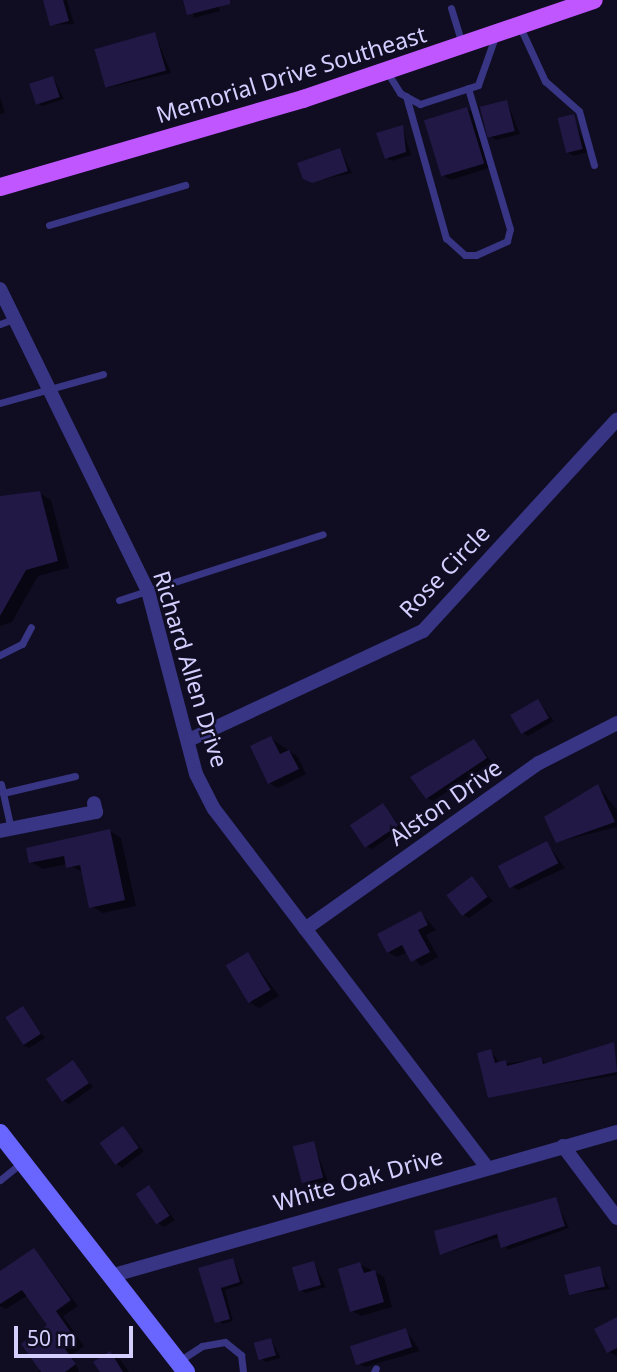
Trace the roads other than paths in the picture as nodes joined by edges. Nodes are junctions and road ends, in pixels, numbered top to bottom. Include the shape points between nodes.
1 (594, 0) edge
2 (451, 8) dead end
3 (520, 27) junction
4 (495, 36) junction
5 (462, 47) junction
6 (387, 72) junction
7 (468, 88) junction
8 (406, 96) junction
9 (594, 165) dead end
10 (185, 184) dead end
11 (0, 187) edge
12 (49, 225) dead end
13 (0, 289) edge
14 (16, 318) junction
15 (0, 324) edge
16 (103, 374) dead end
17 (54, 390) junction
18 (0, 403) edge
19 (617, 419) edge
20 (323, 534) dead end
21 (148, 591) junction
22 (118, 600) dead end
23 (31, 627) dead end
24 (0, 654) edge
25 (617, 723) edge
26 (191, 739) junction
27 (75, 776) dead end
28 (2, 788) edge
29 (94, 803) dead end
30 (6, 830) edge
31 (305, 929) junction
32 (617, 1132) edge
33 (0, 1133) edge
34 (562, 1146) junction
35 (23, 1162) junction
36 (487, 1167) junction
37 (0, 1180) edge
38 (617, 1217) edge
39 (114, 1275) junction
40 (182, 1367) edge
41 (243, 1372) edge

1 - 3 main road, Memorial Drive Southeast
2 - 5 lane
3 - 4 main road, Memorial Drive Southeast
3 - 9 lane via 545,81 579,111
4 - 5 main road, Memorial Drive Southeast
4 - 7 lane via 478,85
5 - 6 main road, Memorial Drive Southeast
6 - 8 lane
6 - 11 main road, Memorial Drive Southeast
7 - 8 lane via 420,104
7 - 8 lane via 510,229 507,241 476,255 465,255 446,238
10 - 12 lane
13 - 14 street, Richard Allen Drive
14 - 15 lane
14 - 17 street, Richard Allen Drive
16 - 17 lane
17 - 18 lane
17 - 21 street, Richard Allen Drive
19 - 26 street, Rose Circle via 423,631
20 - 21 lane
21 - 22 lane
21 - 26 street, Richard Allen Drive
23 - 24 lane via 22,644
25 - 31 street, Alston Drive via 539,764
26 - 31 street, Richard Allen Drive via 196,774 214,809
27 - 28 lane
28 - 30 lane
29 - 30 street via 96,812
31 - 36 street, Richard Allen Drive
32 - 34 street, White Oak Drive
33 - 35 main road
34 - 36 street, White Oak Drive
34 - 38 street
35 - 37 lane
35 - 39 main road
36 - 39 street, White Oak Drive
39 - 40 main road
40 - 41 lane via 202,1346 225,1342 241,1355

